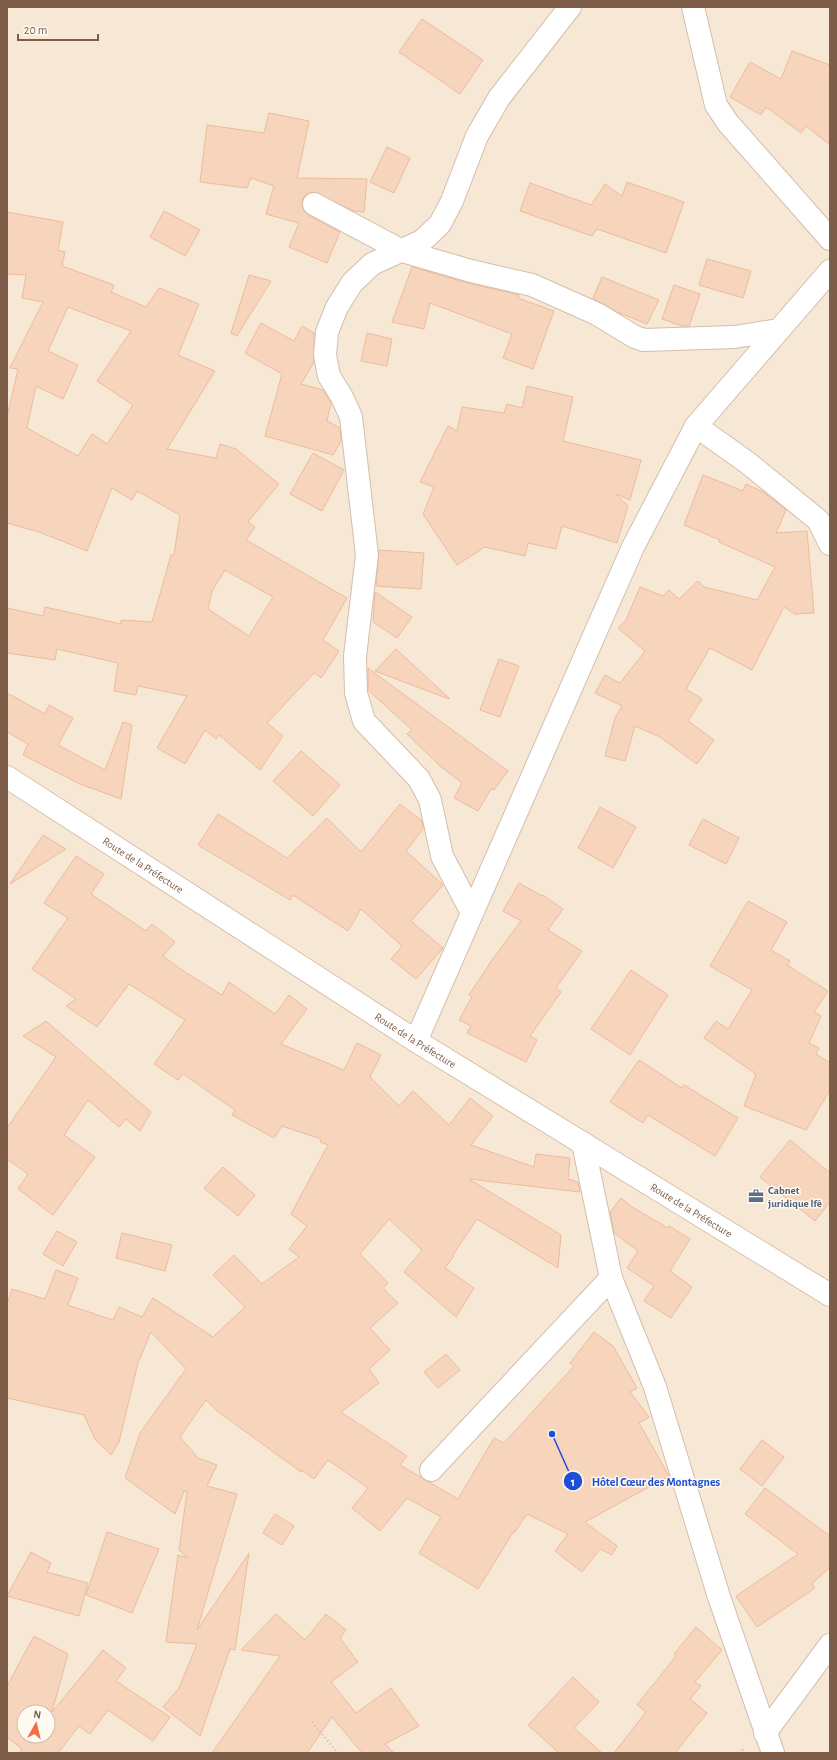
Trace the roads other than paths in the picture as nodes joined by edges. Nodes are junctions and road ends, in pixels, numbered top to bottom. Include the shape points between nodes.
1 (570, 7) edge
2 (693, 7) edge
3 (314, 204) dead end
4 (830, 239) edge
5 (402, 251) junction
6 (830, 271) edge
7 (779, 330) junction
8 (696, 426) junction
9 (830, 544) edge
10 (7, 777) edge
11 (472, 913) junction
12 (416, 1041) junction
13 (583, 1143) junction
14 (611, 1278) junction
15 (830, 1295) edge
16 (431, 1470) dead end
17 (830, 1645) edge
18 (769, 1743) edge

1 - 5 street via 499,98 476,136 452,201 440,224 422,241
2 - 4 street via 716,105 728,124
3 - 5 street
5 - 7 street via 532,285 584,307 644,340 734,337
5 - 11 street via 372,264 352,283 337,306 327,332 325,355 329,376 351,417 368,555 355,656 356,693 364,721 418,779 430,800 442,856
6 - 7 street
7 - 8 street
8 - 9 street via 748,463 818,520
8 - 11 street via 633,547
10 - 12 street, Route de la Préfecture
11 - 12 street
12 - 13 street, Route de la Préfecture
13 - 14 street
13 - 15 street, Route de la Préfecture
14 - 16 street
14 - 18 street via 655,1387 719,1597
17 - 18 street

